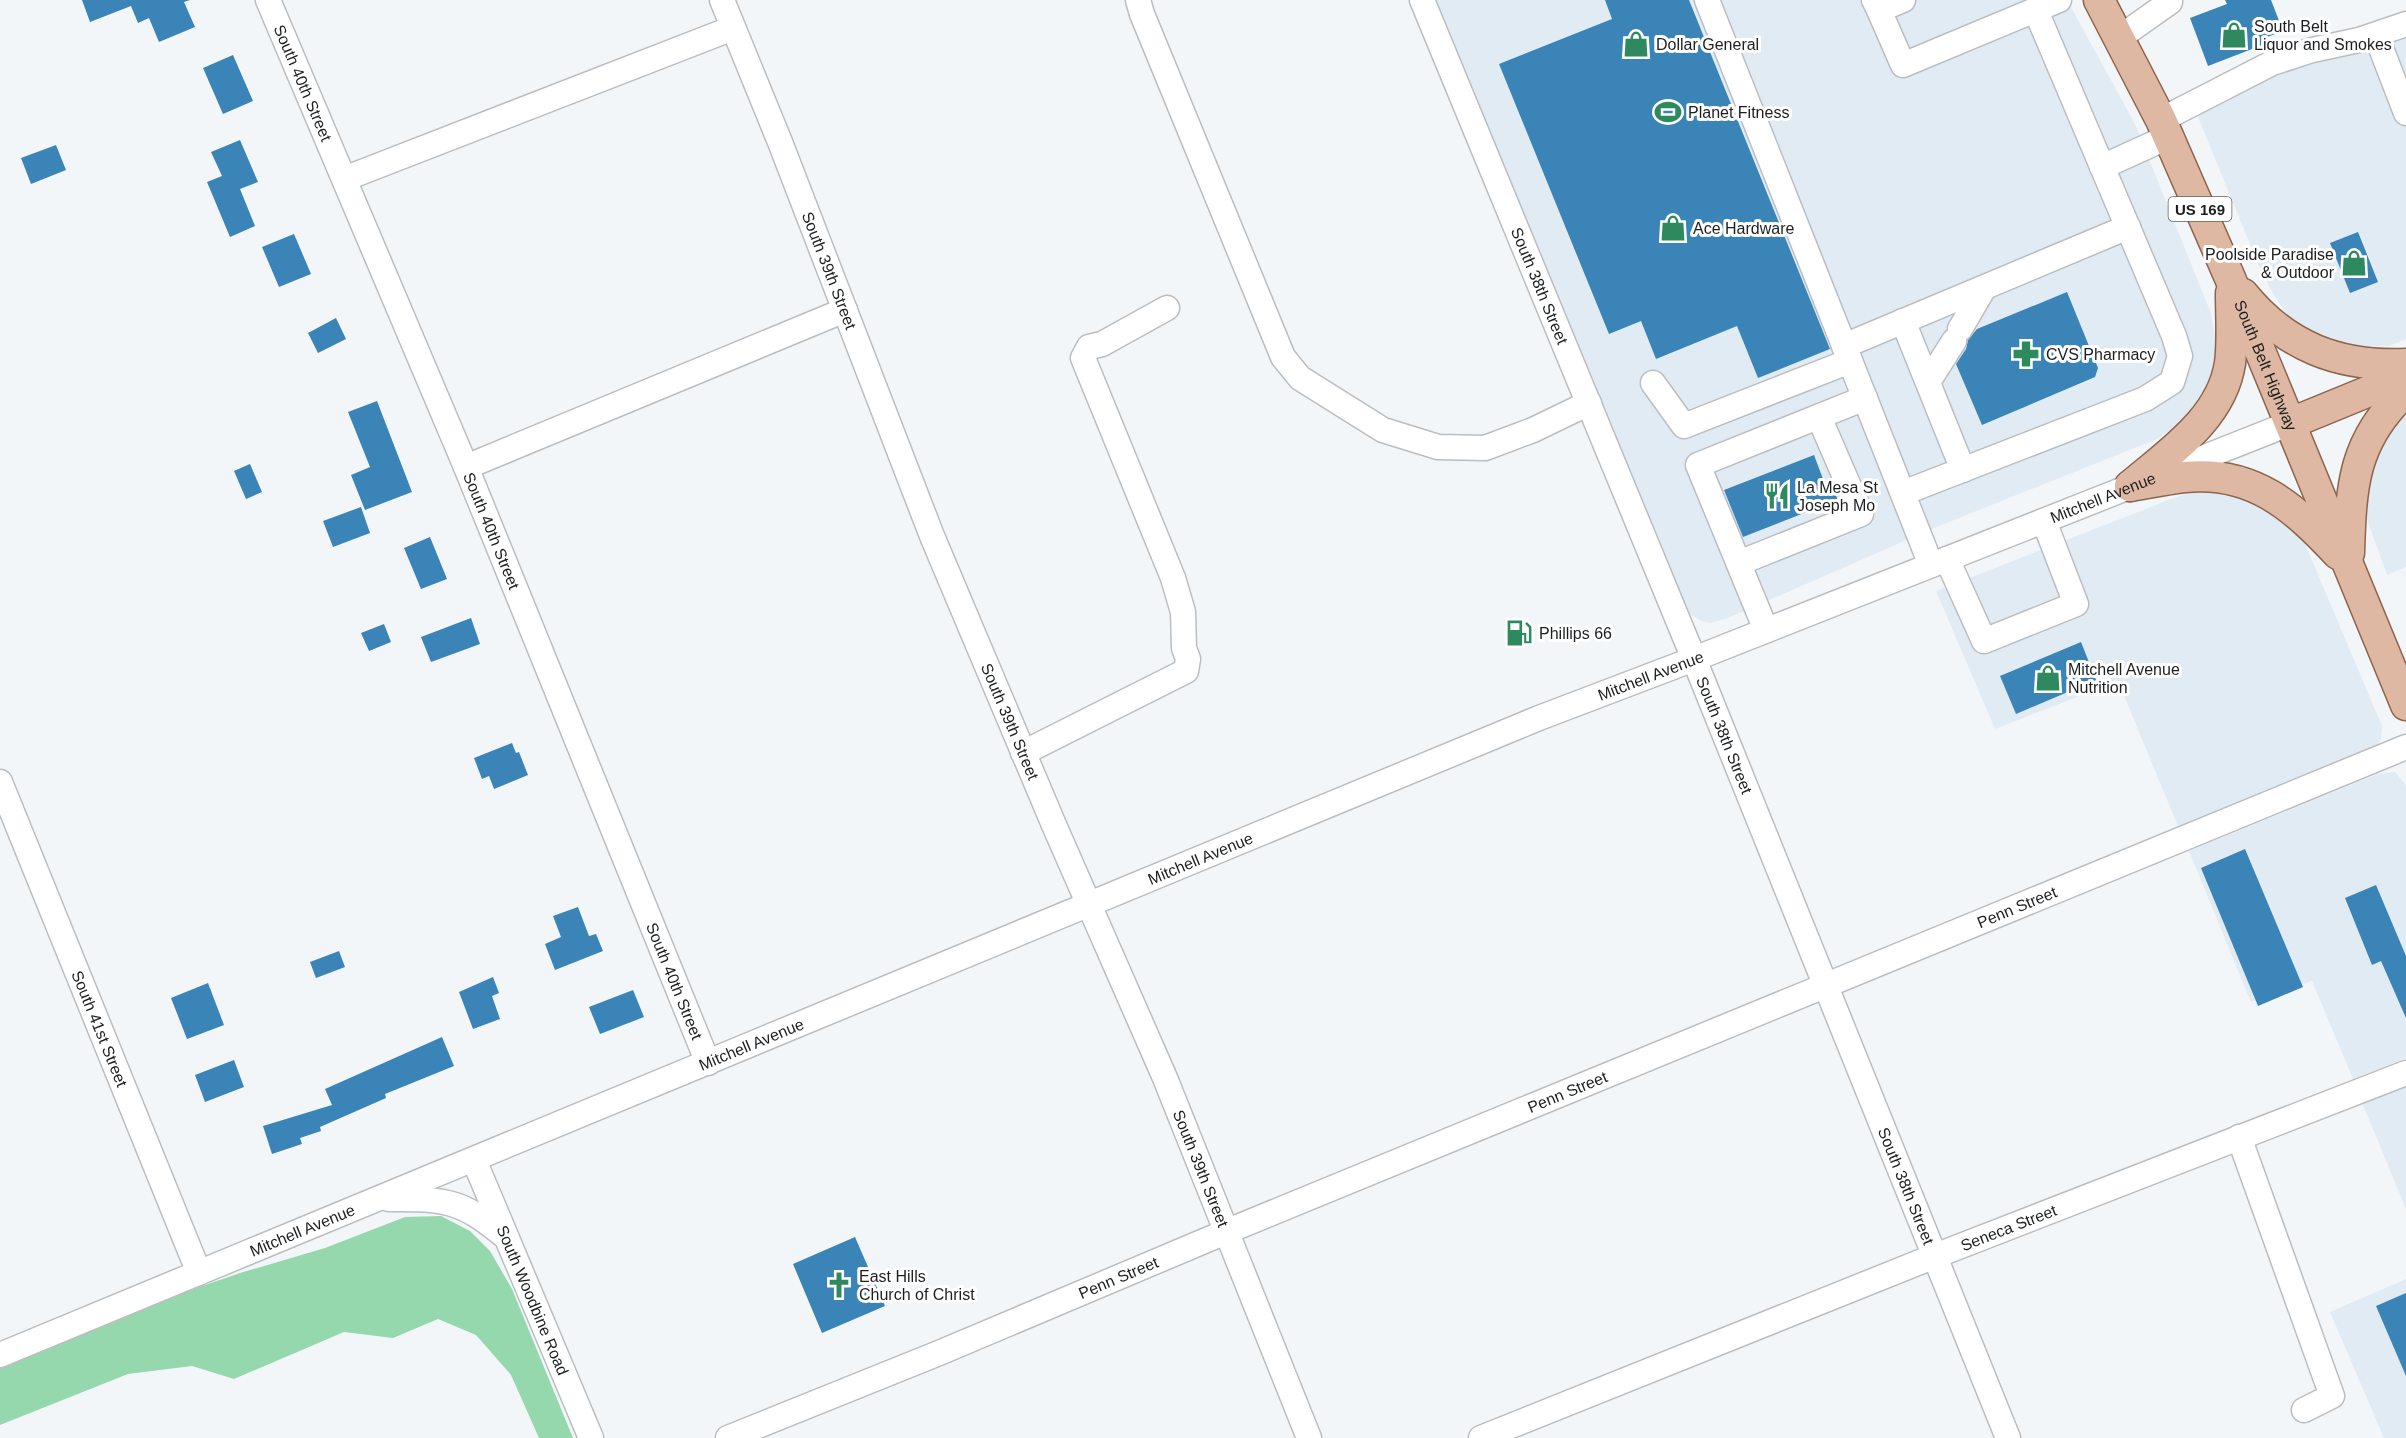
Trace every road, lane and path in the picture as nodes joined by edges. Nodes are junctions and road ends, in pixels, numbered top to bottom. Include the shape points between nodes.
1 (268, 0) edge
2 (722, 0) edge
3 (1138, 0) edge
4 (1422, 0) edge
5 (1707, 0) edge
6 (1903, 0) edge
7 (2059, 0) edge
8 (2099, 0) edge
9 (2171, 1) edge
10 (1877, 5) edge
11 (2036, 11) junction
12 (2406, 24) edge
13 (733, 28) junction
14 (2376, 35) junction
15 (2119, 38) junction
16 (2406, 113) edge
17 (2165, 129) junction
18 (2102, 167) junction
19 (344, 179) junction
20 (2128, 227) junction
21 (2230, 278) junction
22 (1984, 288) junction
23 (1167, 308) dead end
24 (844, 310) junction
25 (1903, 321) junction
26 (1847, 353) junction
27 (2406, 364) edge
28 (2406, 376) edge
29 (1928, 382) junction
30 (1653, 383) dead end
31 (2406, 391) edge
32 (1865, 398) junction
33 (1589, 403) junction
34 (1818, 417) junction
35 (2291, 423) junction
36 (466, 467) junction
37 (1963, 470) junction
38 (2130, 486) junction
39 (1903, 493) junction
40 (2044, 520) junction
41 (1939, 562) junction
42 (1739, 563) junction
43 (2349, 566) junction
44 (1766, 630) junction
45 (1694, 659) junction
46 (2406, 705) edge
47 (2406, 747) edge
48 (1023, 753) junction
49 (0, 782) edge
50 (1089, 905) junction
51 (1826, 987) junction
52 (708, 1063) junction
53 (2406, 1073) edge
54 (2239, 1137) junction
55 (474, 1160) junction
56 (381, 1198) junction
57 (1228, 1231) junction
58 (506, 1237) junction
59 (1935, 1256) junction
60 (199, 1273) junction
61 (0, 1355) edge
62 (2304, 1410) dead end
63 (591, 1438) edge
64 (728, 1438) edge
65 (1310, 1438) edge
66 (1481, 1438) edge
67 (2008, 1438) edge

1 - 19 street, South 40th Street
2 - 13 street, South 39th Street
3 - 33 street via 1283,357 1300,378 1383,430 1437,447 1485,448
4 - 33 street, South 38th Street
5 - 26 street
6 - 10 street
7 - 11 street
8 - 15 main road, South Belt Highway / US 169
9 - 15 street
10 - 11 street via 1903,65
11 - 18 street
12 - 14 street
13 - 19 street
13 - 24 street, South 39th Street
14 - 16 street
14 - 17 street via 2272,63
15 - 17 main road, South Belt Highway / US 169
17 - 18 street
17 - 21 main road, South Belt Highway / US 169
18 - 20 street
19 - 36 street, South 40th Street
20 - 22 street
20 - 37 street via 2180,356 2172,382 2145,399
21 - 27 main road via 2278,330 2307,348 2339,360
21 - 35 main road, South Belt Highway / US 169
21 - 38 main road via 2230,363 2220,396 2196,429
22 - 25 street
22 - 29 street
23 - 48 street via 1102,344 1089,347 1083,358 1173,578 1183,612 1186,671
24 - 36 street
24 - 48 street, South 39th Street via 932,536
25 - 26 street
25 - 29 street
26 - 30 street via 1684,426
26 - 32 street
28 - 35 main road, Mitchell Avenue
29 - 37 street
31 - 43 main road via 2381,417 2355,470
32 - 34 street
32 - 39 street
33 - 45 street, South 38th Street
34 - 42 street via 1698,465
34 - 42 street via 1861,514
35 - 38 street, Mitchell Avenue
35 - 43 main road, South Belt Highway / US 169
36 - 52 street, South 40th Street
37 - 39 street
38 - 40 street, Mitchell Avenue
38 - 43 main road via 2186,477 2246,482 2298,513
39 - 41 street
40 - 41 street, Mitchell Avenue
40 - 41 street via 2076,603 1984,641
41 - 44 street, Mitchell Avenue
42 - 44 street
43 - 46 main road, South Belt Highway / US 169
44 - 45 street, Mitchell Avenue
45 - 50 street, Mitchell Avenue via 1539,717
45 - 51 street, South 38th Street
47 - 51 street, Penn Street
48 - 50 street, South 39th Street
49 - 60 street, South 41st Street
50 - 52 street, Mitchell Avenue
50 - 57 street, South 39th Street
51 - 57 street, Penn Street
51 - 59 street, South 38th Street
52 - 55 street, Mitchell Avenue
53 - 54 street, Seneca Street
54 - 59 street, Seneca Street
54 - 62 street via 2332,1396
55 - 56 street, Mitchell Avenue
55 - 58 street, South Woodbine Road
56 - 58 street via 454,1204
56 - 60 street, Mitchell Avenue
57 - 64 street, Penn Street
57 - 65 street, South 39th Street
58 - 63 street, South Woodbine Road
59 - 66 street, Seneca Street
59 - 67 street, South 38th Street
60 - 61 street, Mitchell Avenue

